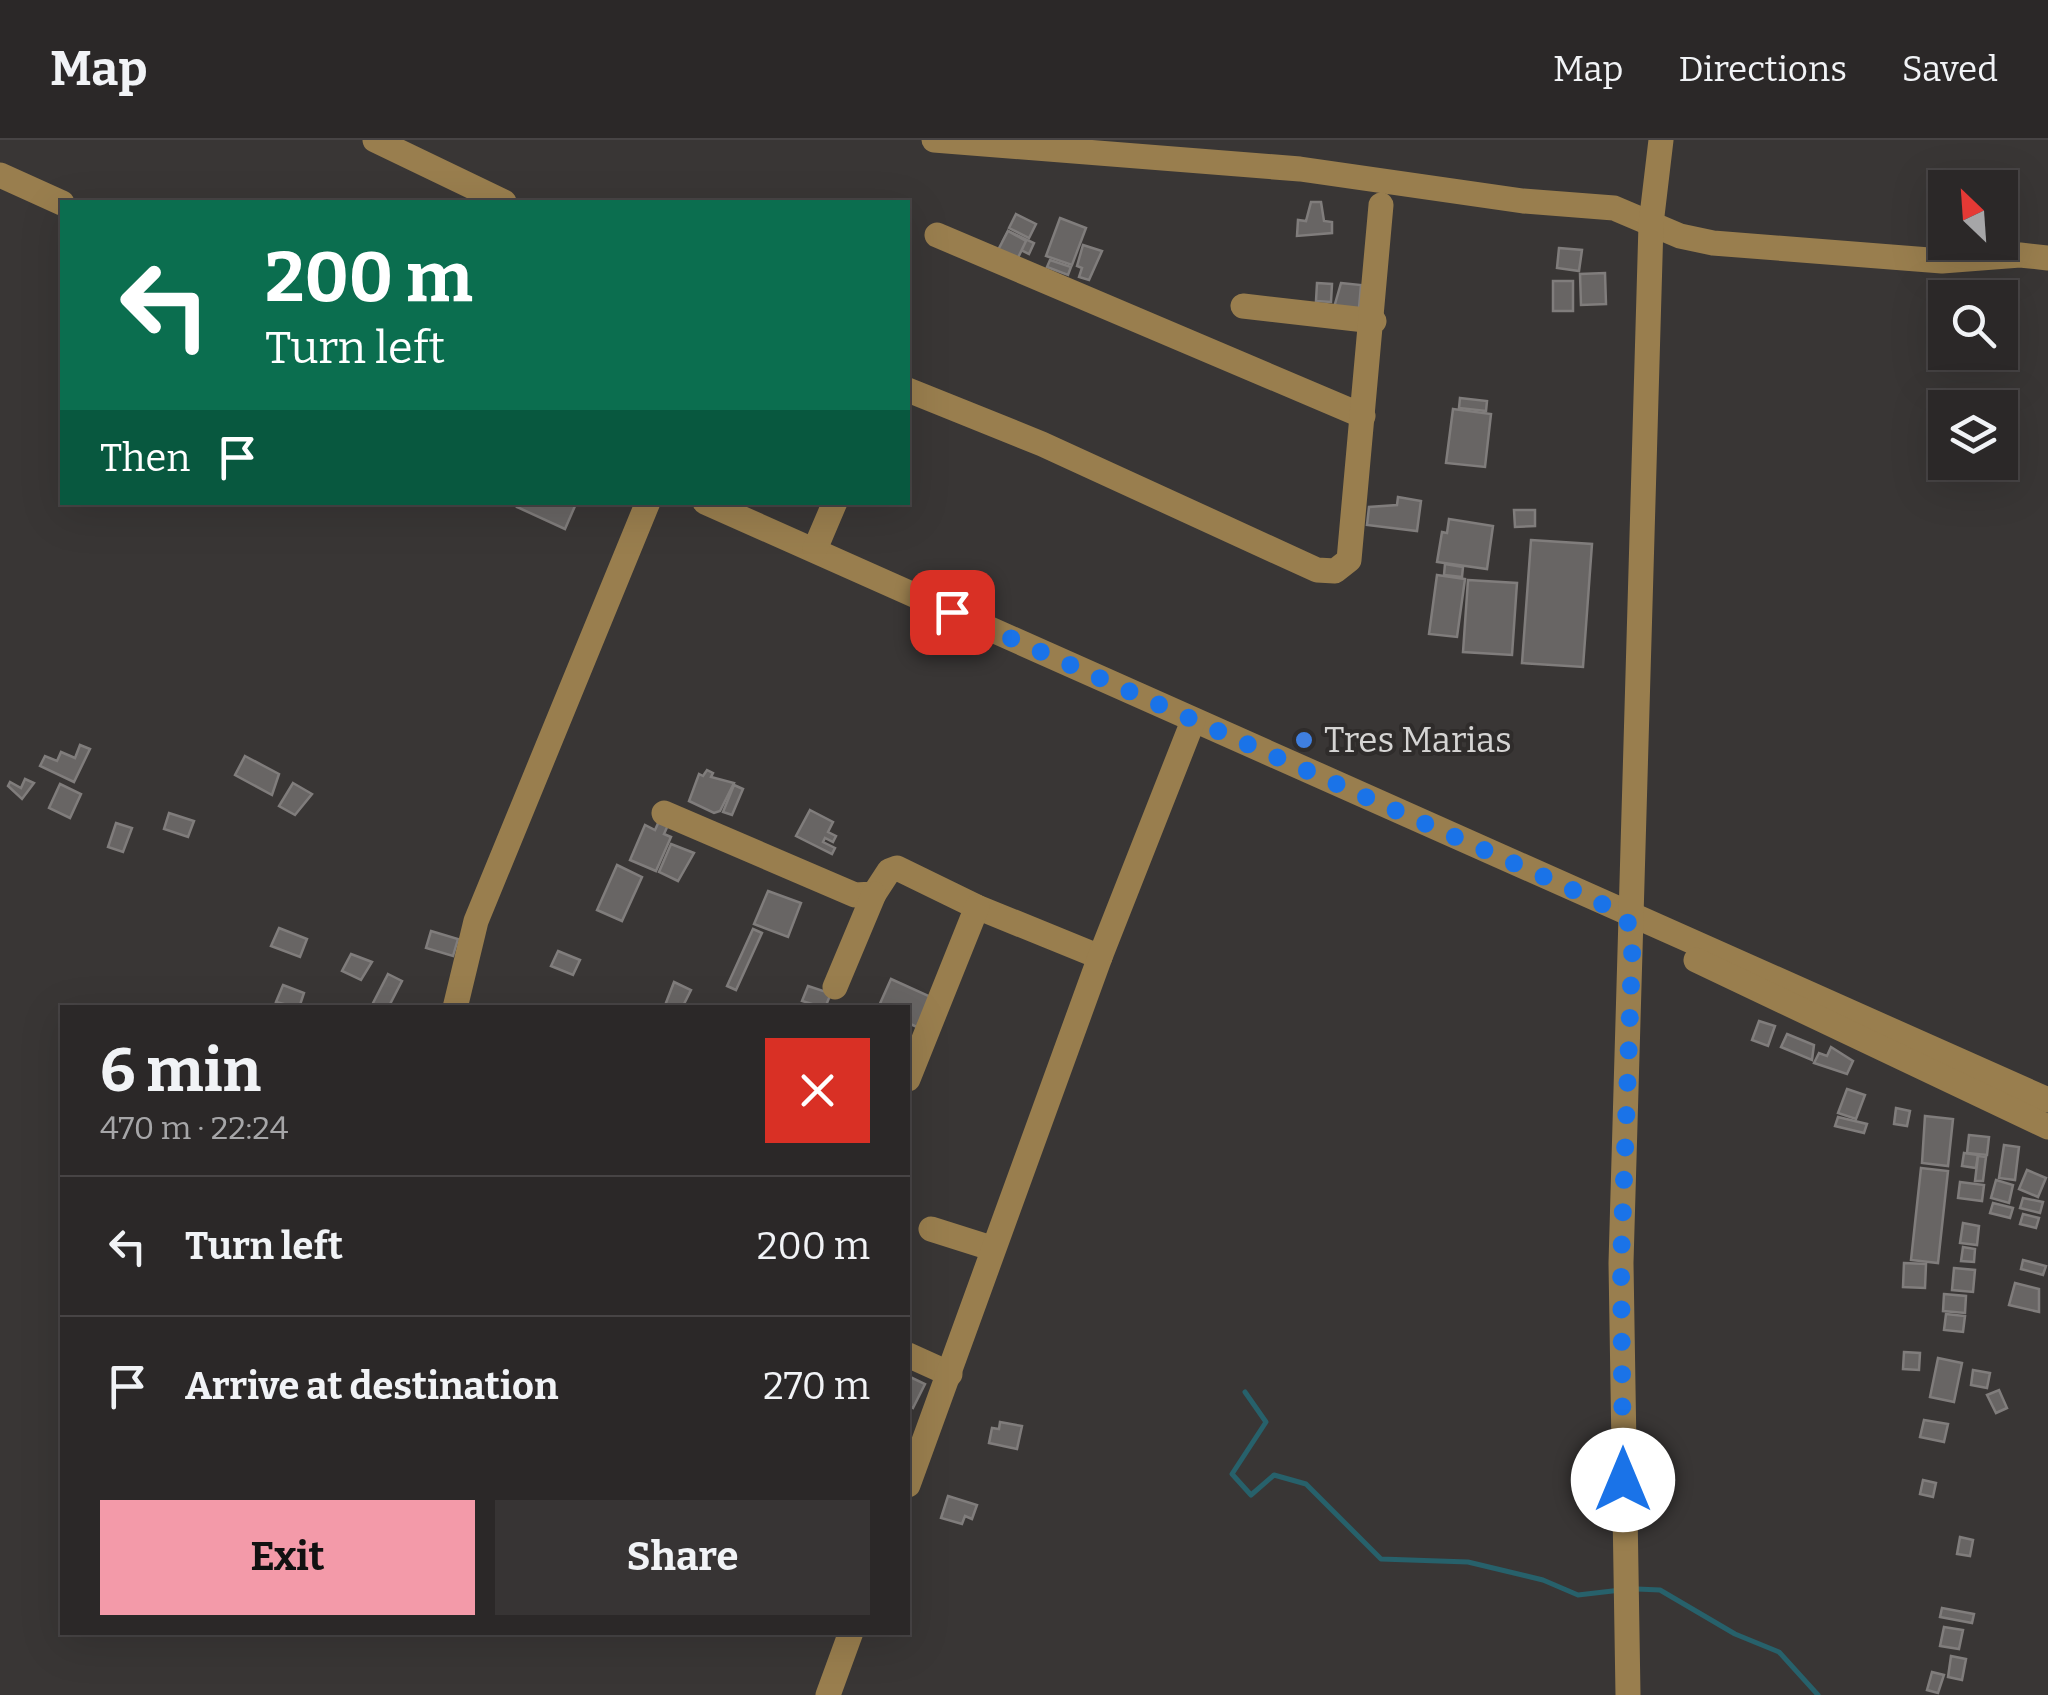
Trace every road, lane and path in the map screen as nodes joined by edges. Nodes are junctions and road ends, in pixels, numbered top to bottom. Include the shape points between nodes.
1 (375, 140) edge
2 (934, 140) edge
3 (1661, 140) edge
4 (0, 175) edge
5 (500, 200) edge
6 (60, 202) edge
7 (1381, 205) dead end
8 (1651, 224) junction
9 (937, 235) dead end
10 (2048, 258) edge
11 (1243, 306) dead end
12 (1374, 321) junction
13 (910, 391) edge
14 (1362, 416) junction
15 (647, 505) edge
16 (712, 505) edge
17 (834, 505) edge
18 (815, 549) junction
19 (1193, 721) junction
20 (664, 813) dead end
21 (874, 894) junction
22 (977, 907) junction
23 (1628, 918) junction
24 (1100, 957) junction
25 (835, 987) dead end
26 (456, 1005) edge
27 (910, 1073) edge
28 (1964, 1075) junction
29 (2048, 1100) edge
30 (2048, 1128) edge
31 (932, 1229) dead end
32 (992, 1248) junction
33 (910, 1357) edge
34 (950, 1374) junction
35 (910, 1481) edge
36 (850, 1635) edge
37 (828, 1695) edge
38 (1628, 1695) edge

1 - 5 street
2 - 8 street via 1300,170 1614,208
3 - 8 street
4 - 6 street
7 - 12 street
8 - 10 street via 1713,243 1942,261
8 - 23 street
9 - 14 street
11 - 12 street
12 - 14 street
13 - 14 street via 1327,572 1349,560
15 - 26 street via 476,921
16 - 18 street
17 - 18 street
18 - 19 street
19 - 23 street
19 - 24 street
20 - 21 street via 855,895
21 - 22 street via 897,868
21 - 25 street
22 - 24 street
22 - 27 street
23 - 28 street
23 - 38 street via 1621,1263
24 - 32 street
28 - 29 street
28 - 30 street
31 - 32 street
32 - 34 street
33 - 34 street
34 - 35 street
36 - 37 street

